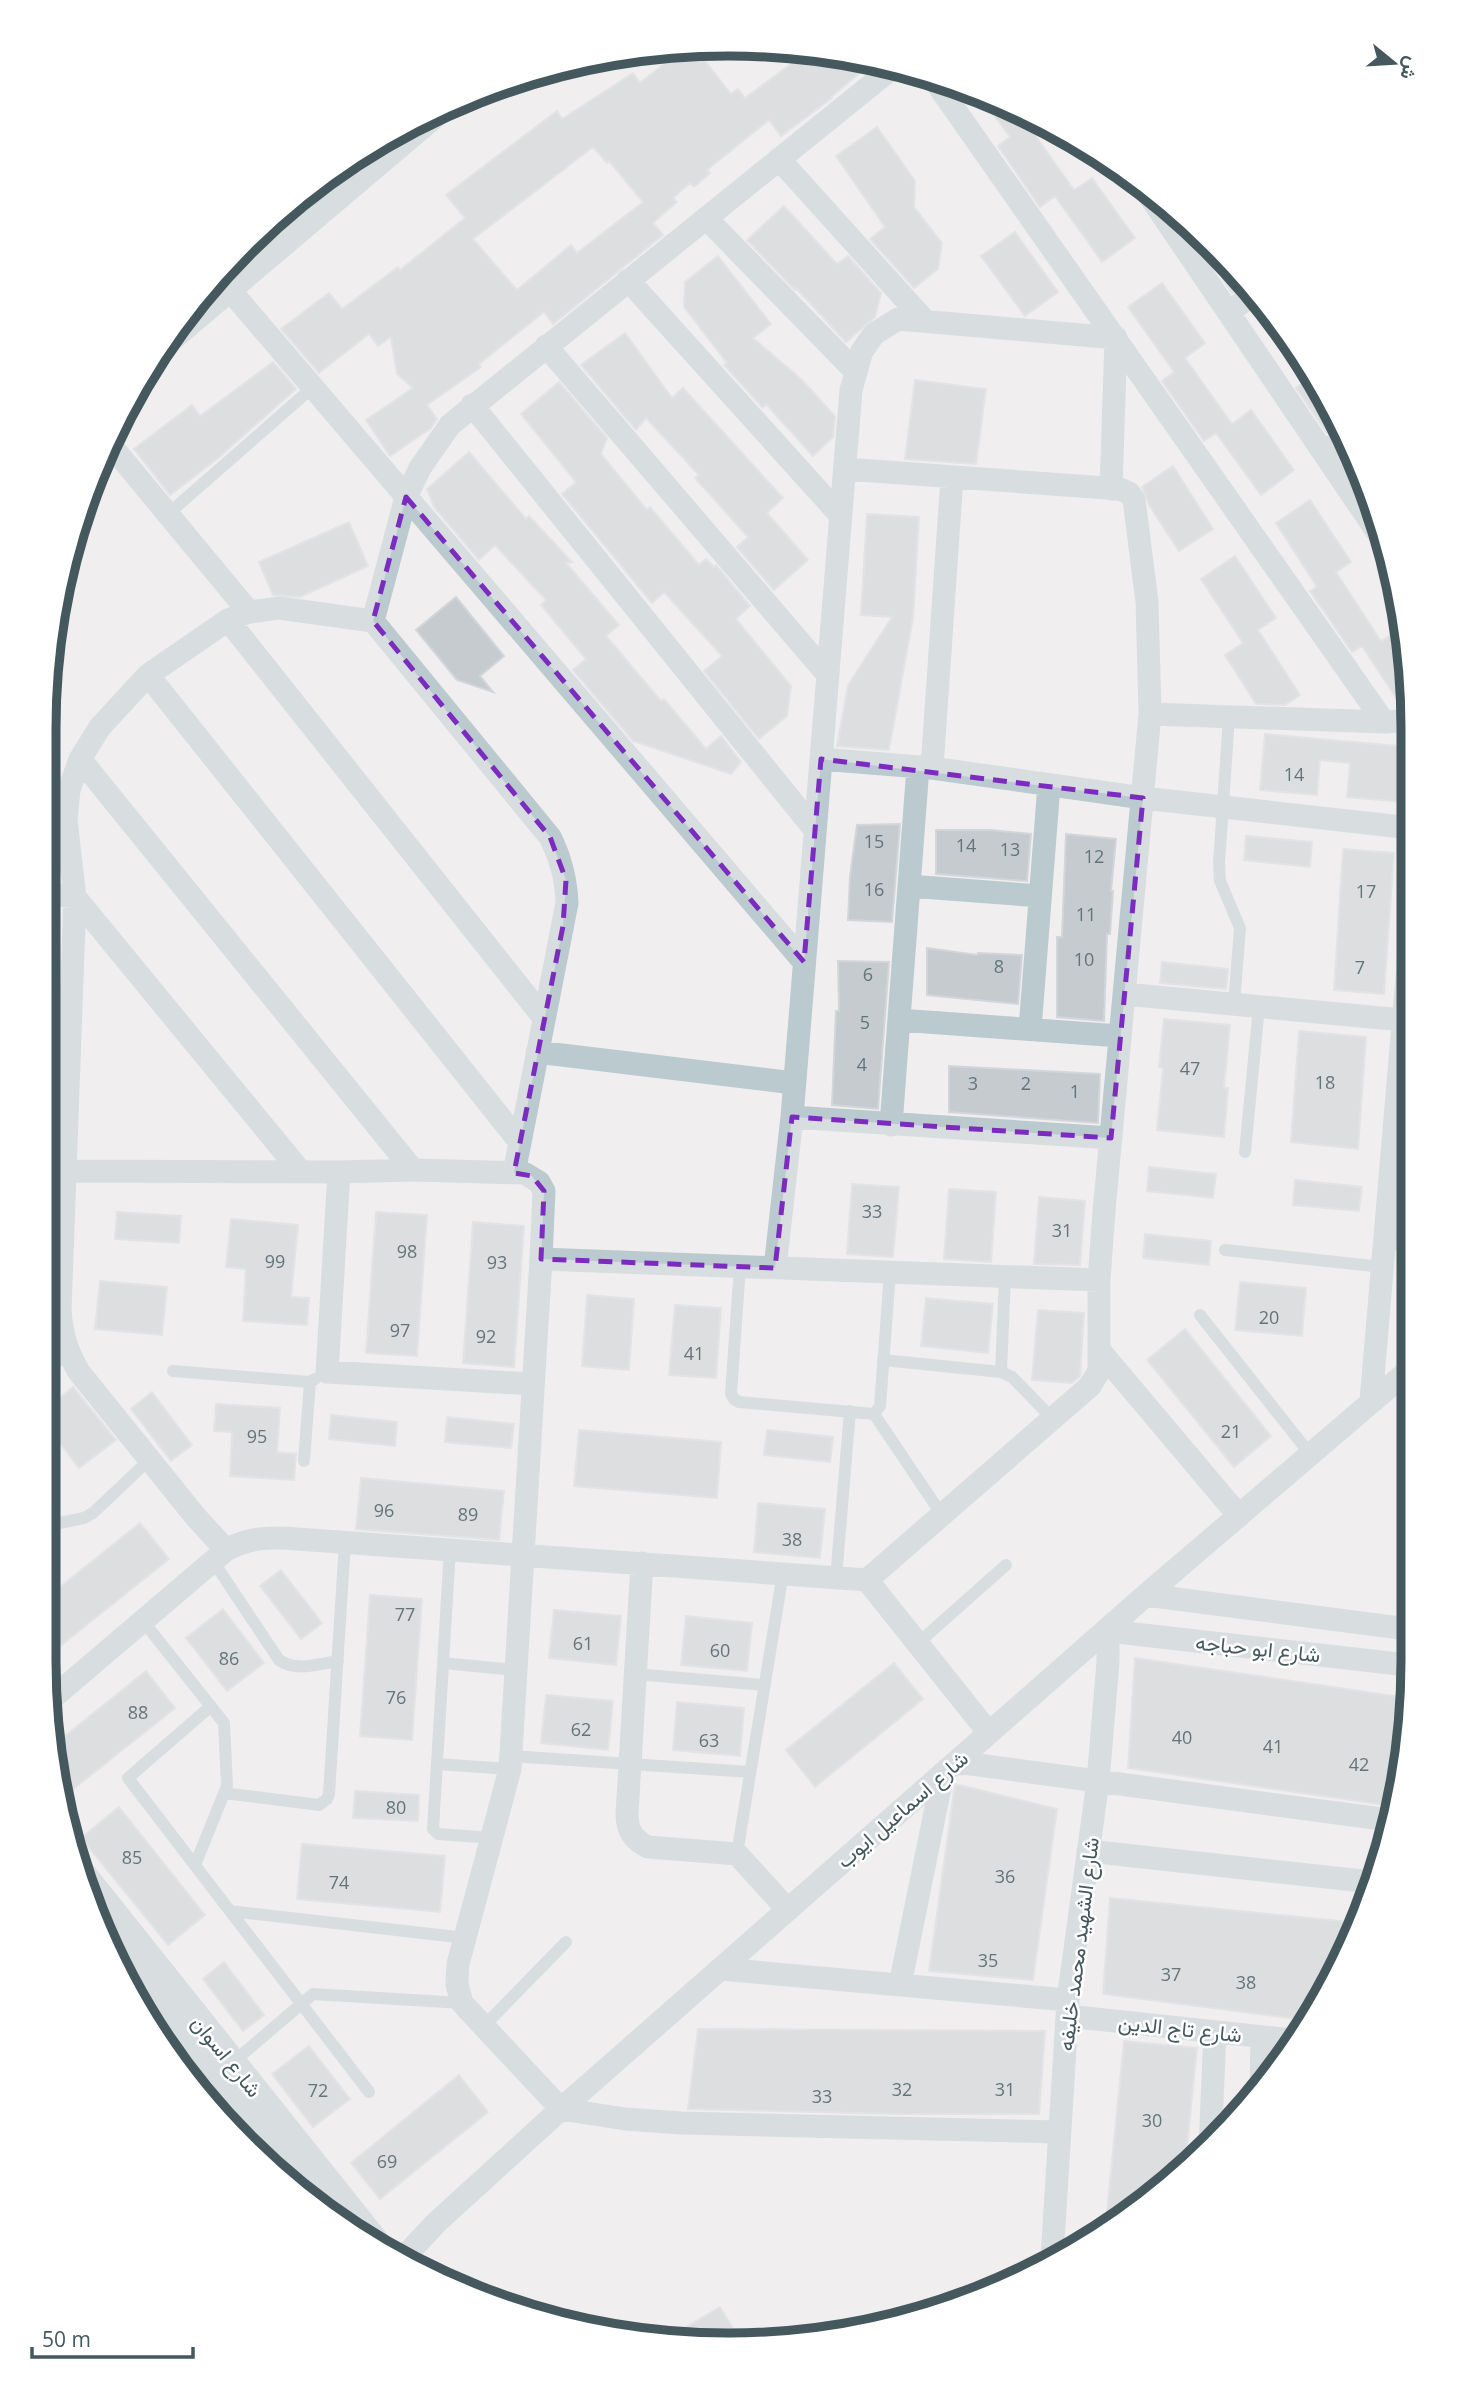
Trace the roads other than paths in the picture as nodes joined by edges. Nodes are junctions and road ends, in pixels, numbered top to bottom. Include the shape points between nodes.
1 (884, 75) edge
2 (942, 91) edge
3 (387, 149) edge
4 (779, 159) junction
5 (1163, 216) edge
6 (706, 218) junction
7 (269, 239) edge
8 (628, 280) junction
9 (228, 288) junction
10 (1246, 300) edge
11 (204, 309) edge
12 (1229, 312) junction
13 (925, 321) junction
14 (1116, 338) junction
15 (545, 346) junction
16 (855, 371) junction
17 (313, 387) junction
18 (472, 405) junction
19 (1337, 443) edge
20 (116, 451) edge
21 (1324, 453) junction
22 (845, 469) junction
23 (952, 477) junction
24 (1111, 489) junction
25 (1359, 496) edge
26 (407, 497) junction
27 (168, 514) junction
28 (841, 516) junction
29 (239, 616) junction
30 (373, 621) junction
31 (828, 675) junction
32 (148, 676) junction
33 (1150, 714) junction
34 (1229, 717) junction
35 (1401, 721) edge
36 (1384, 722) junction
37 (821, 759) junction
38 (80, 760) junction
39 (925, 768) junction
40 (1049, 785) junction
41 (1143, 798) junction
42 (1224, 807) junction
43 (1401, 827) edge
44 (815, 830) junction
45 (909, 886) junction
46 (56, 895) edge
47 (1040, 896) junction
48 (75, 897) junction
49 (804, 962) junction
50 (1124, 994) junction
51 (1234, 1004) junction
52 (1259, 1007) junction
53 (544, 1018) junction
54 (899, 1020) junction
55 (1401, 1020) edge
56 (1030, 1029) junction
57 (1120, 1035) junction
58 (537, 1052) junction
59 (794, 1083) junction
60 (1401, 1108) edge
61 (792, 1117) junction
62 (891, 1125) junction
63 (1111, 1138) junction
64 (519, 1141) junction
65 (1245, 1152) dead end
66 (413, 1170) junction
67 (64, 1171) junction
68 (301, 1172) junction
69 (339, 1172) junction
70 (514, 1173) junction
71 (57, 1203) edge
72 (1401, 1239) edge
73 (1225, 1251) dead end
74 (541, 1259) junction
75 (1383, 1260) junction
76 (740, 1266) junction
77 (775, 1268) junction
78 (890, 1272) junction
79 (1005, 1276) junction
80 (1099, 1280) junction
81 (1200, 1315) dead end
82 (1100, 1351) junction
83 (68, 1353) junction
84 (883, 1360) junction
85 (56, 1363) edge
86 (173, 1371) dead end
87 (1001, 1371) junction
88 (318, 1377) junction
89 (1401, 1377) edge
90 (533, 1384) junction
91 (1371, 1401) junction
92 (850, 1411) junction
93 (874, 1414) junction
94 (1054, 1420) junction
95 (1310, 1454) junction
96 (150, 1460) junction
97 (304, 1461) dead end
98 (942, 1515) junction
99 (1238, 1516) junction
100 (56, 1524) edge
101 (345, 1542) junction
102 (450, 1549) junction
103 (523, 1554) junction
104 (219, 1556) junction
105 (642, 1563) junction
106 (1006, 1565) dead end
107 (783, 1573) junction
108 (836, 1578) junction
109 (867, 1580) junction
110 (1146, 1595) junction
111 (142, 1621) junction
112 (1401, 1628) edge
113 (1108, 1631) junction
114 (918, 1644) junction
115 (338, 1661) junction
116 (443, 1663) junction
117 (1401, 1664) edge
118 (516, 1670) junction
119 (635, 1674) junction
120 (765, 1685) junction
121 (57, 1694) edge
122 (211, 1706) junction
123 (989, 1733) junction
124 (510, 1763) junction
125 (437, 1764) junction
126 (630, 1765) junction
127 (949, 1767) junction
128 (750, 1772) junction
129 (1098, 1781) junction
130 (224, 1793) junction
131 (1382, 1819) edge
132 (492, 1838) junction
133 (1088, 1851) junction
134 (737, 1854) junction
135 (195, 1865) junction
136 (1364, 1881) edge
137 (99, 1897) edge
138 (788, 1910) junction
139 (230, 1911) junction
140 (466, 1938) junction
141 (565, 1942) dead end
142 (720, 1969) junction
143 (900, 1985) junction
144 (301, 2003) junction
145 (462, 2003) junction
146 (1067, 2008) junction
147 (484, 2026) junction
148 (1215, 2032) junction
149 (1262, 2037) junction
150 (1284, 2039) edge
151 (232, 2063) junction
152 (1261, 2071) edge
153 (369, 2092) dead end
154 (561, 2109) junction
155 (1211, 2129) edge
156 (1059, 2132) junction
157 (359, 2222) edge
158 (1052, 2250) edge
159 (409, 2252) edge

1 - 4 street
2 - 14 street
3 - 7 street
4 - 6 street
4 - 13 street
5 - 12 street
6 - 8 street
6 - 16 street
7 - 9 street
8 - 15 street
8 - 28 street
9 - 11 street
9 - 17 street
10 - 12 street
12 - 21 street
13 - 14 street
13 - 16 street via 898,319 874,334
14 - 24 street
14 - 36 street
15 - 18 street
15 - 31 street
16 - 22 street
17 - 26 street
17 - 27 lane
18 - 26 street via 433,448
18 - 44 street
19 - 21 street
20 - 27 street
21 - 25 street
22 - 23 street
22 - 28 street
23 - 24 street
23 - 39 street
24 - 33 street via 1129,493 1134,500 1147,602
26 - 30 street
26 - 49 street
27 - 29 street
28 - 31 street
29 - 30 street via 279,608
29 - 32 street
29 - 53 street
30 - 53 street via 550,837 560,858 567,903
31 - 37 street
32 - 38 street via 100,727
32 - 64 street
33 - 34 street
33 - 41 street
34 - 36 street
34 - 42 lane
35 - 36 street
37 - 39 street
37 - 44 street
38 - 48 street via 69,790 66,820
38 - 66 street
39 - 40 street
39 - 45 street
40 - 41 street
40 - 47 street
41 - 42 street
41 - 50 street
42 - 43 street
42 - 51 lane via 1220,881 1240,928
44 - 49 street
45 - 47 street
45 - 54 street
46 - 48 street
47 - 56 street
48 - 67 street
48 - 68 street
49 - 59 street
50 - 51 street
50 - 57 street
51 - 52 street
52 - 55 street
52 - 65 lane
53 - 58 street
54 - 56 street
54 - 62 street
56 - 57 street
57 - 63 street
58 - 59 street
58 - 64 street
59 - 61 street
60 - 75 street
61 - 62 street
61 - 77 street
62 - 63 street
63 - 80 street
64 - 70 street
66 - 69 street
66 - 70 street
67 - 68 street
67 - 71 street
68 - 69 street
69 - 88 street
70 - 74 street via 533,1176 544,1191
71 - 83 street via 61,1332
72 - 75 lane
73 - 75 lane
74 - 76 street
74 - 90 street
75 - 91 street
76 - 77 street
76 - 92 lane via 734,1399
77 - 78 street
78 - 79 street
78 - 84 lane
79 - 80 street
79 - 87 lane
80 - 82 street
81 - 95 lane
82 - 94 street via 1099,1371 1090,1386
82 - 99 street
83 - 85 lane
83 - 96 street
84 - 87 lane
84 - 93 lane via 880,1406
86 - 88 lane
87 - 94 lane
88 - 90 street
88 - 97 lane
89 - 91 street, شارع اسماعيل ايوب
90 - 103 street
91 - 95 street, شارع اسماعيل ايوب
92 - 93 lane
92 - 108 lane
93 - 98 lane
94 - 98 street
95 - 99 street, شارع اسماعيل ايوب
96 - 100 lane via 93,1513
96 - 104 street
98 - 109 street
99 - 110 street, شارع اسماعيل ايوب
101 - 102 street
101 - 104 street via 264,1537 238,1544
101 - 115 lane
102 - 103 street
102 - 116 lane
103 - 105 street
103 - 118 street
104 - 111 street
104 - 115 lane via 279,1660 298,1667
105 - 107 street
105 - 119 street
106 - 114 lane
107 - 108 street
107 - 120 lane
108 - 109 street
109 - 114 street
110 - 112 street, شارع ابو حباجه
110 - 113 street, شارع اسماعيل ايوب
111 - 121 street
111 - 122 lane
113 - 117 street, شارع ابو حباجه
113 - 123 street, شارع اسماعيل ايوب
113 - 129 street, شارع الشهيد محمد خليفه
114 - 123 street
115 - 130 lane via 327,1799 319,1805
116 - 118 lane
116 - 125 lane
118 - 124 street
119 - 120 lane
119 - 126 street
120 - 128 lane
122 - 130 lane via 224,1723 228,1778
122 - 135 lane via 128,1778
123 - 127 street, شارع اسماعيل ايوب
124 - 125 lane
124 - 126 lane
124 - 132 street
125 - 132 lane via 435,1832
126 - 128 lane
126 - 134 street via 627,1824 638,1842 648,1847
127 - 129 street
127 - 138 street, شارع اسماعيل ايوب
127 - 143 street
128 - 134 lane
129 - 131 street
129 - 133 street, شارع الشهيد محمد خليفه
130 - 135 lane
132 - 140 street
133 - 136 street
133 - 146 street, شارع الشهيد محمد خليفه
134 - 138 street
135 - 139 lane
137 - 151 street, شارع اسوان
138 - 142 street, شارع اسماعيل ايوب
139 - 140 lane
139 - 144 lane
140 - 145 street via 457,1974
141 - 147 lane
142 - 143 street, شارع تاج الدين
142 - 154 street, شارع اسماعيل ايوب
143 - 146 street, شارع تاج الدين
144 - 145 lane via 319,1993
144 - 151 lane
144 - 153 lane
145 - 147 street
146 - 148 street, شارع تاج الدين
146 - 156 street, شارع الشهيد محمد خليفه
147 - 154 street
148 - 149 street, شارع تاج الدين
148 - 155 street
149 - 150 street, شارع تاج الدين
149 - 152 street
151 - 157 street, شارع اسوان
154 - 156 street via 681,2123
154 - 159 street, شارع اسماعيل ايوب
156 - 158 street, شارع الشهيد محمد خليفه

